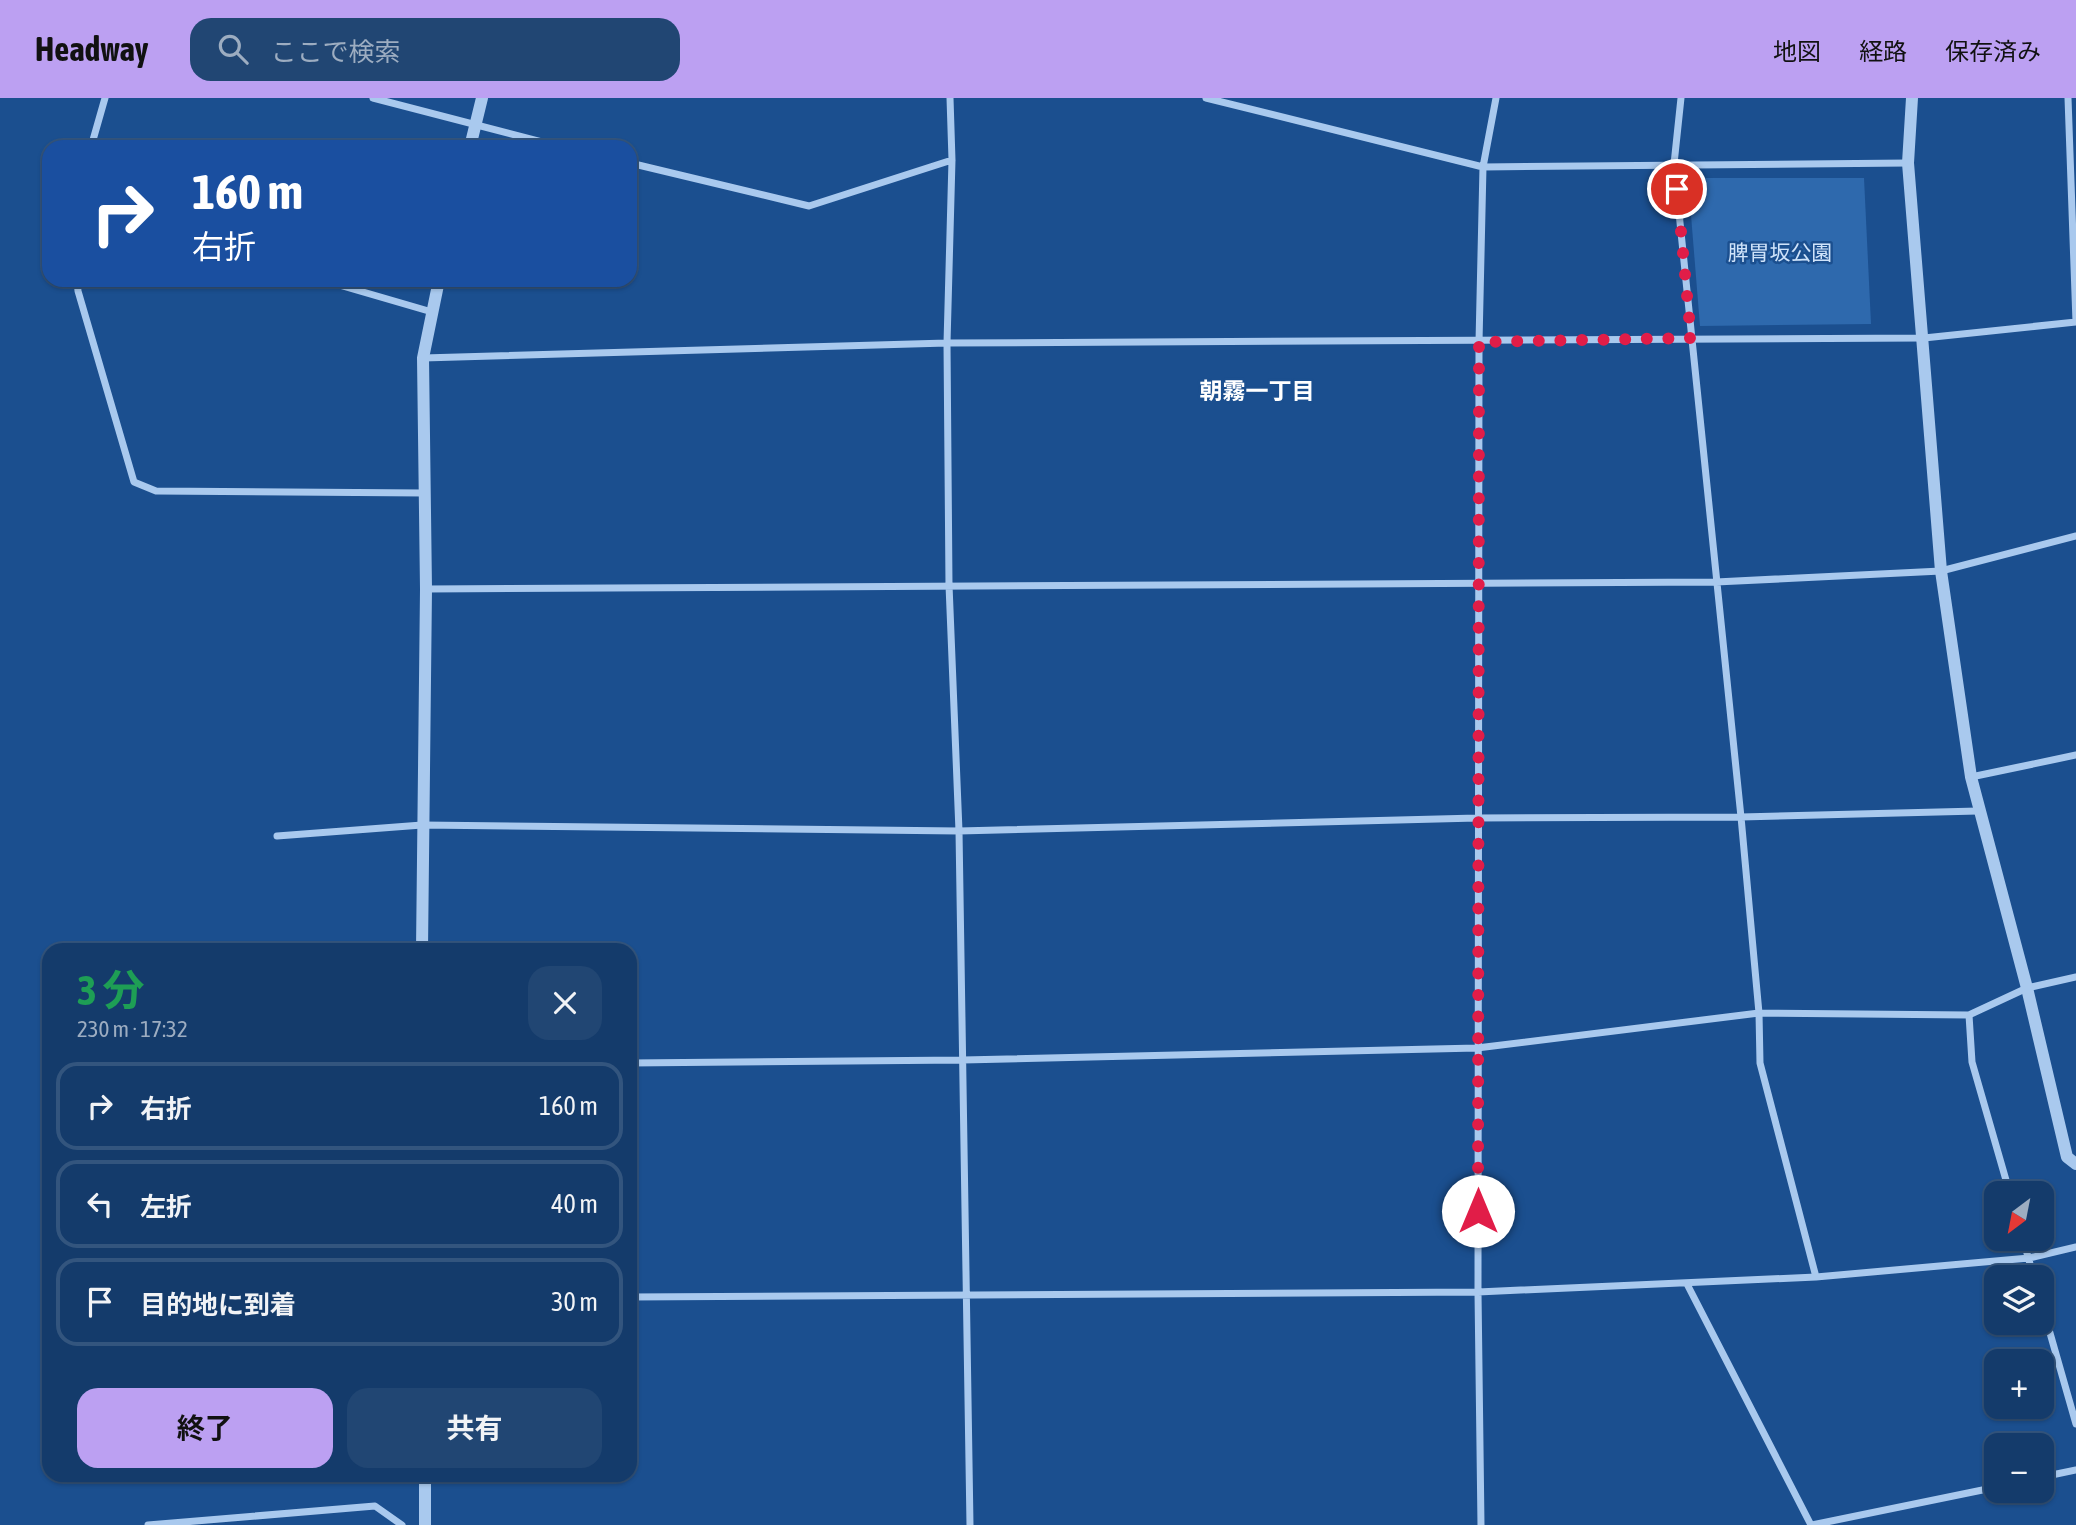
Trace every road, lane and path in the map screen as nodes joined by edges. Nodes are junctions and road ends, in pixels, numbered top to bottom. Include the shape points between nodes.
1 (106, 98) edge
2 (373, 98) edge
3 (482, 98) edge
4 (950, 98) edge
5 (1206, 98) edge
6 (1496, 98) edge
7 (1681, 98) edge
8 (1912, 98) edge
9 (2068, 98) edge
10 (474, 126) junction
11 (93, 140) edge
12 (471, 140) edge
13 (532, 140) edge
14 (952, 160) junction
15 (1908, 163) junction
16 (1674, 164) junction
17 (637, 165) edge
18 (1483, 167) junction
19 (78, 287) edge
20 (345, 287) edge
21 (437, 287) edge
22 (432, 312) junction
23 (2076, 322) edge
24 (1691, 338) junction
25 (1924, 338) junction
26 (1479, 342) junction
27 (947, 343) junction
28 (423, 358) junction
29 (424, 493) junction
30 (2076, 536) edge
31 (1941, 571) junction
32 (1716, 582) junction
33 (1478, 583) junction
34 (949, 585) junction
35 (426, 589) junction
36 (2076, 755) edge
37 (1971, 777) junction
38 (1978, 811) junction
39 (1741, 817) junction
40 (1478, 818) junction
41 (422, 825) junction
42 (959, 831) junction
43 (276, 835) dead end
44 (422, 943) edge
45 (2076, 977) edge
46 (2027, 988) junction
47 (1759, 1013) junction
48 (1969, 1015) junction
49 (1478, 1048) junction
50 (963, 1060) junction
51 (637, 1063) edge
52 (2076, 1164) edge
53 (2006, 1181) edge
54 (2076, 1248) edge
55 (2027, 1251) edge
56 (2029, 1258) junction
57 (2031, 1265) edge
58 (1815, 1278) junction
59 (1687, 1284) junction
60 (1478, 1292) junction
61 (968, 1294) junction
62 (637, 1297) edge
63 (2051, 1335) edge
64 (2076, 1424) edge
65 (2076, 1470) edge
66 (2054, 1475) edge
67 (425, 1482) edge
68 (1984, 1490) edge
69 (148, 1525) edge
70 (402, 1525) edge
71 (425, 1525) edge
72 (970, 1525) edge
73 (1481, 1525) edge
74 (1811, 1525) edge

1 - 11 street
2 - 10 street
3 - 10 street
4 - 14 street
5 - 18 street
6 - 18 street
7 - 16 street
8 - 15 street
9 - 23 street
10 - 12 street
10 - 13 street
14 - 17 street via 808,206
14 - 27 street
15 - 16 street
15 - 25 street
16 - 18 street
16 - 24 street
18 - 26 street
19 - 29 street via 134,482 156,491
20 - 22 street
21 - 22 street
22 - 28 street
23 - 25 street
24 - 25 street
24 - 26 street
24 - 32 street
25 - 31 street
26 - 27 street
26 - 33 street
27 - 28 street
27 - 34 street
28 - 29 street
29 - 35 street
30 - 31 street
31 - 32 street
31 - 37 street
32 - 33 street
32 - 39 street
33 - 34 street
33 - 40 street
34 - 35 street
34 - 42 street
35 - 41 street
36 - 37 street
37 - 38 street
38 - 39 street
38 - 46 street
39 - 40 street
39 - 47 street
40 - 42 street
40 - 49 street
41 - 42 street
41 - 43 street
41 - 44 street
42 - 50 street
45 - 46 street
46 - 48 street
46 - 52 street via 2067,1157
47 - 48 street
47 - 49 street
47 - 58 street via 1760,1063
48 - 53 street via 1972,1062
49 - 50 street
49 - 60 street
50 - 51 street
50 - 61 street
54 - 56 street
55 - 56 street
56 - 57 street
56 - 58 street
58 - 59 street
59 - 60 street
59 - 74 street
60 - 61 street
60 - 73 street
61 - 62 street
61 - 72 street
63 - 64 street
65 - 66 street
67 - 71 street
68 - 74 street
69 - 70 street via 375,1506

